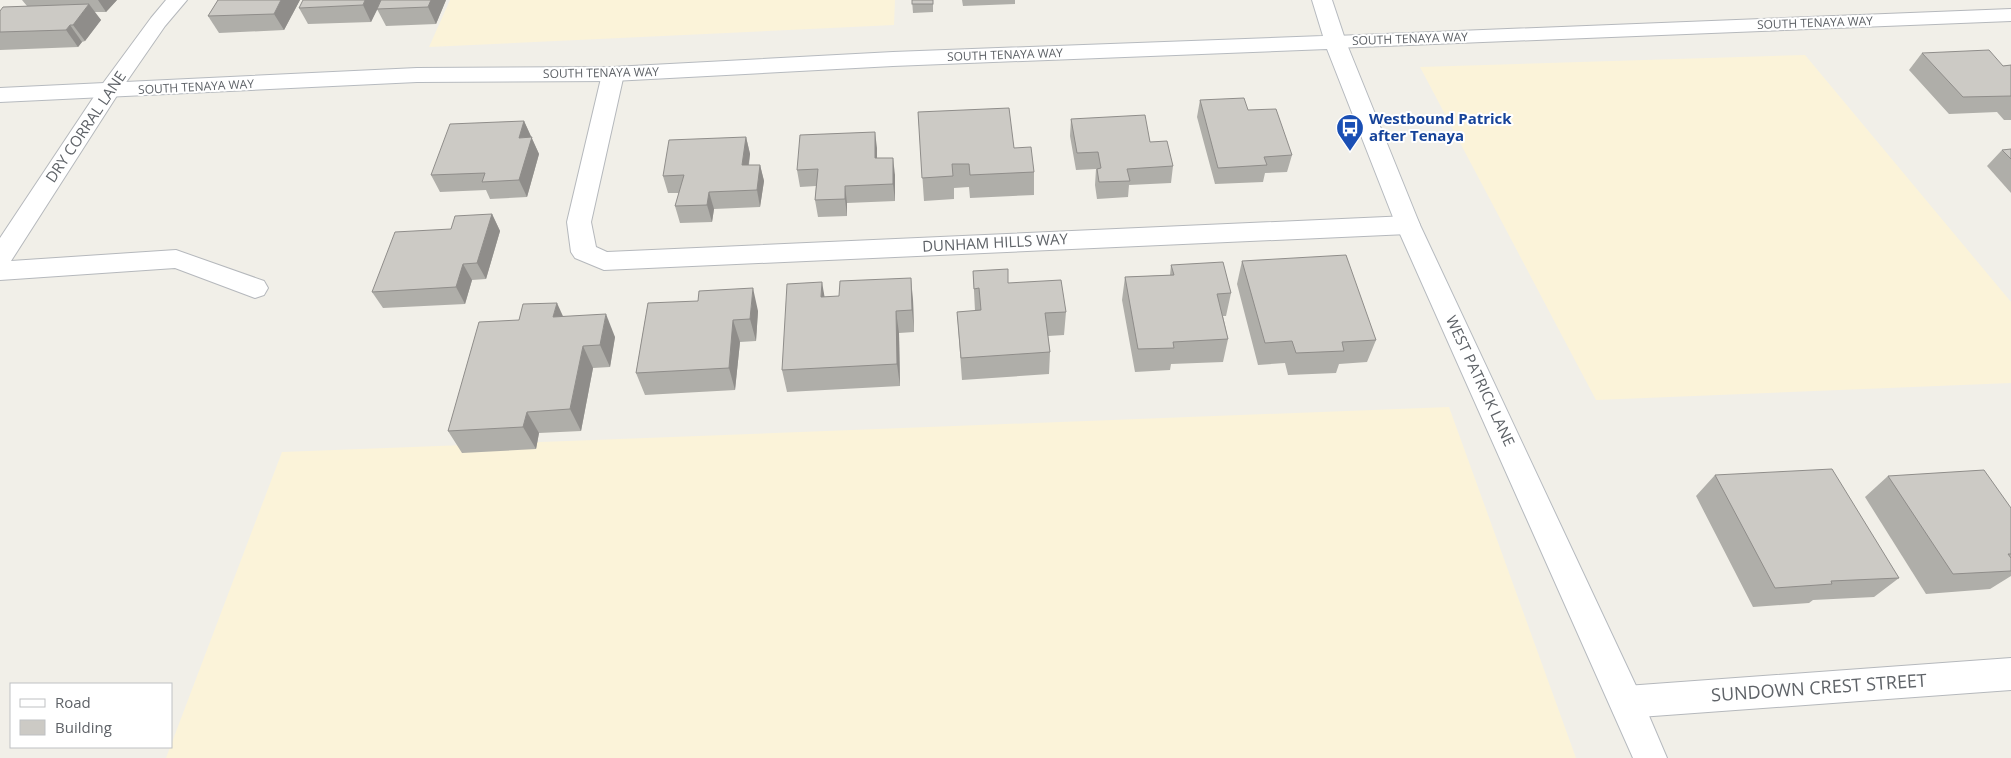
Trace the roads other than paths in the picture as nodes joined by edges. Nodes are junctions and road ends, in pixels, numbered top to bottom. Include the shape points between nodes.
1 (177, 0) edge
2 (1322, 0) edge
3 (2009, 17) edge
4 (1335, 42) junction
5 (613, 74) junction
6 (109, 91) junction
7 (0, 95) edge
8 (1408, 225) junction
9 (0, 258) edge
10 (0, 272) edge
11 (255, 288) dead end
12 (2011, 674) edge
13 (1626, 702) junction
14 (1650, 758) edge

1 - 6 street, DRY CORRAL LANE
2 - 4 street, WEST PATRICK LANE
3 - 4 street, SOUTH TENAYA WAY
4 - 5 street, SOUTH TENAYA WAY via 893,59
4 - 8 street, WEST PATRICK LANE
5 - 6 street, SOUTH TENAYA WAY via 417,75
5 - 8 street, DUNHAM HILLS WAY via 579,222 584,252 604,261
6 - 7 street, SOUTH TENAYA WAY
6 - 9 street, DRY CORRAL LANE
8 - 13 street, WEST PATRICK LANE
10 - 11 street via 176,259
12 - 13 street, SUNDOWN CREST STREET
13 - 14 street, WEST PATRICK LANE

